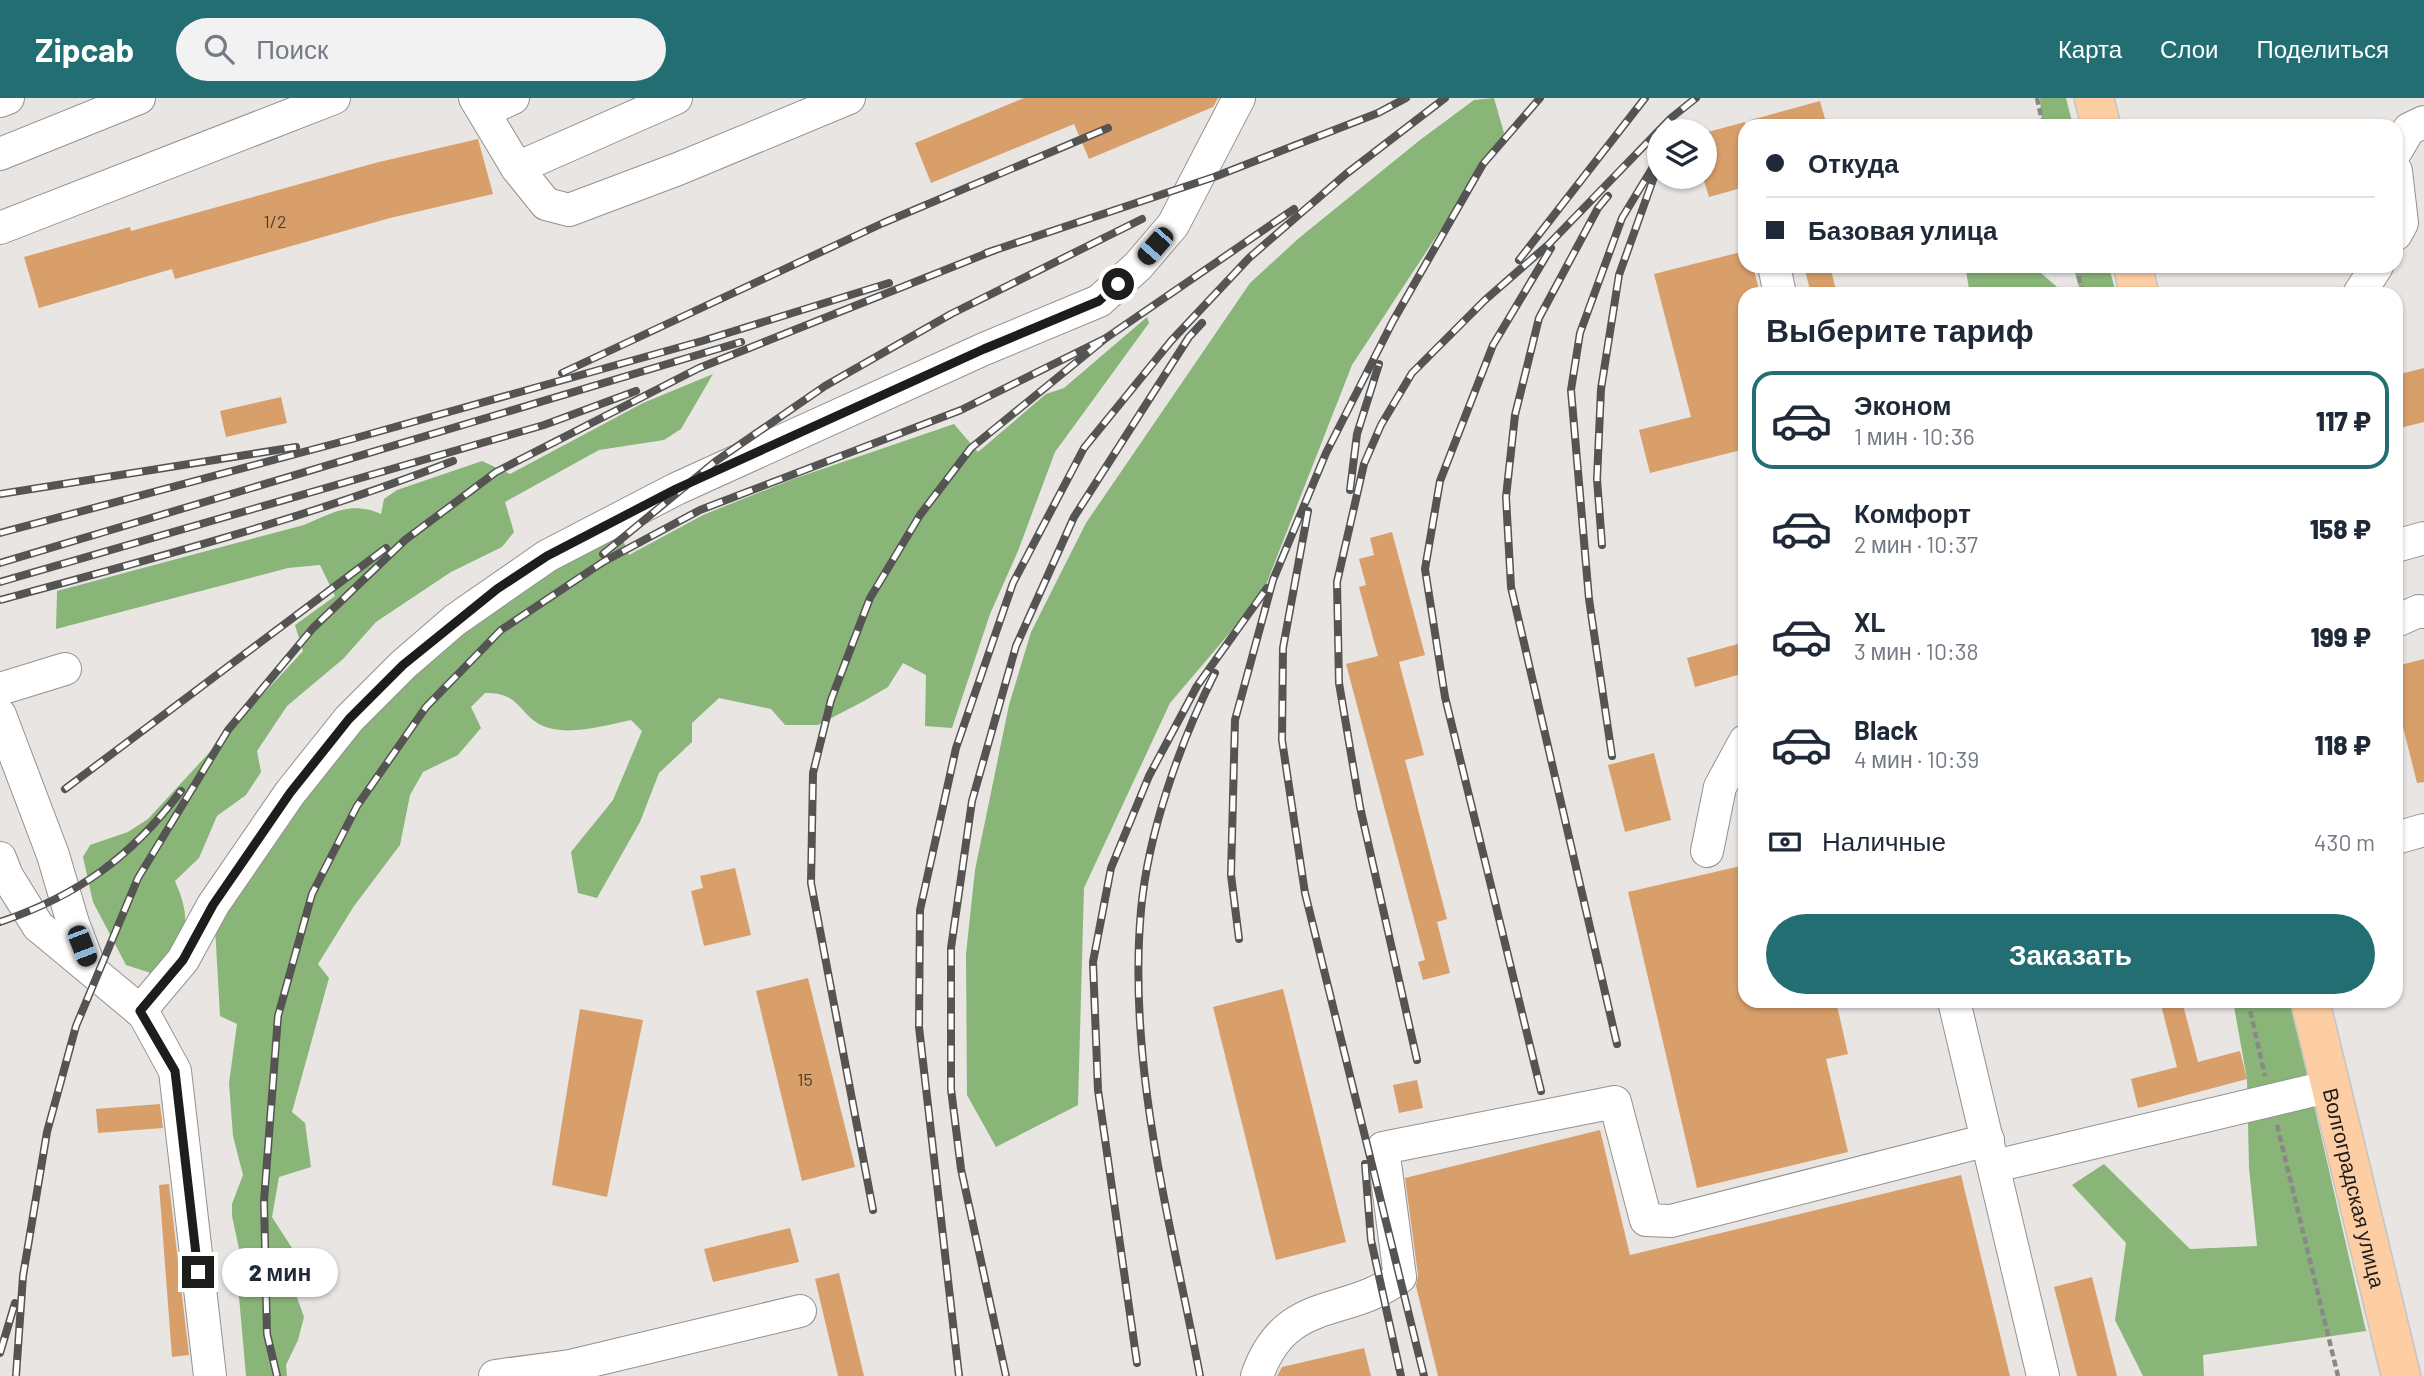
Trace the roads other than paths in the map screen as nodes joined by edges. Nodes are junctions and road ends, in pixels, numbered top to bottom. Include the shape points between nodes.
1 (8, 98) edge
2 (139, 98) edge
3 (334, 98) edge
4 (676, 98) edge
5 (849, 98) edge
6 (1240, 98) edge
7 (2094, 98) edge
8 (0, 101) edge
9 (491, 102) edge
10 (2099, 119) edge
11 (2424, 122) edge
12 (2403, 139) edge
13 (0, 154) edge
14 (517, 168) junction
15 (0, 228) edge
16 (2424, 538) edge
17 (2403, 544) edge
18 (2424, 612) edge
19 (2403, 618) edge
20 (65, 669) dead end
21 (0, 689) edge
22 (0, 715) edge
23 (1738, 754) edge
24 (1707, 851) dead end
25 (0, 858) edge
26 (90, 970) junction
27 (1956, 1008) edge
28 (2312, 1008) edge
29 (140, 1011) junction
30 (2331, 1086) junction
31 (1992, 1153) junction
32 (800, 1311) dead end
33 (210, 1376) edge
34 (495, 1376) edge
35 (1257, 1376) edge
36 (2043, 1376) edge
37 (2401, 1376) edge

1 - 8 lane
2 - 13 lane
3 - 15 lane
4 - 14 lane
5 - 14 lane via 569,210 546,204
6 - 29 lane via 1173,225 1138,266 1099,301 664,495 547,556 456,620 349,719 290,793 213,905 183,960
7 - 10 main road
9 - 14 lane
11 - 12 lane via 2409,129
16 - 17 lane
18 - 19 lane
20 - 21 lane
22 - 26 lane
23 - 24 lane via 1720,787
25 - 26 lane via 38,926
26 - 29 lane
27 - 31 lane
28 - 30 main road, Волгоградская улица
29 - 33 lane via 175,1071
30 - 31 lane via 2271,1102
30 - 37 main road, Волгоградская улица
31 - 35 lane via 1671,1221 1646,1220 1615,1102 1384,1148 1400,1277 1382,1291 1317,1310 1286,1330 1266,1352
31 - 36 lane
32 - 34 lane via 570,1366

